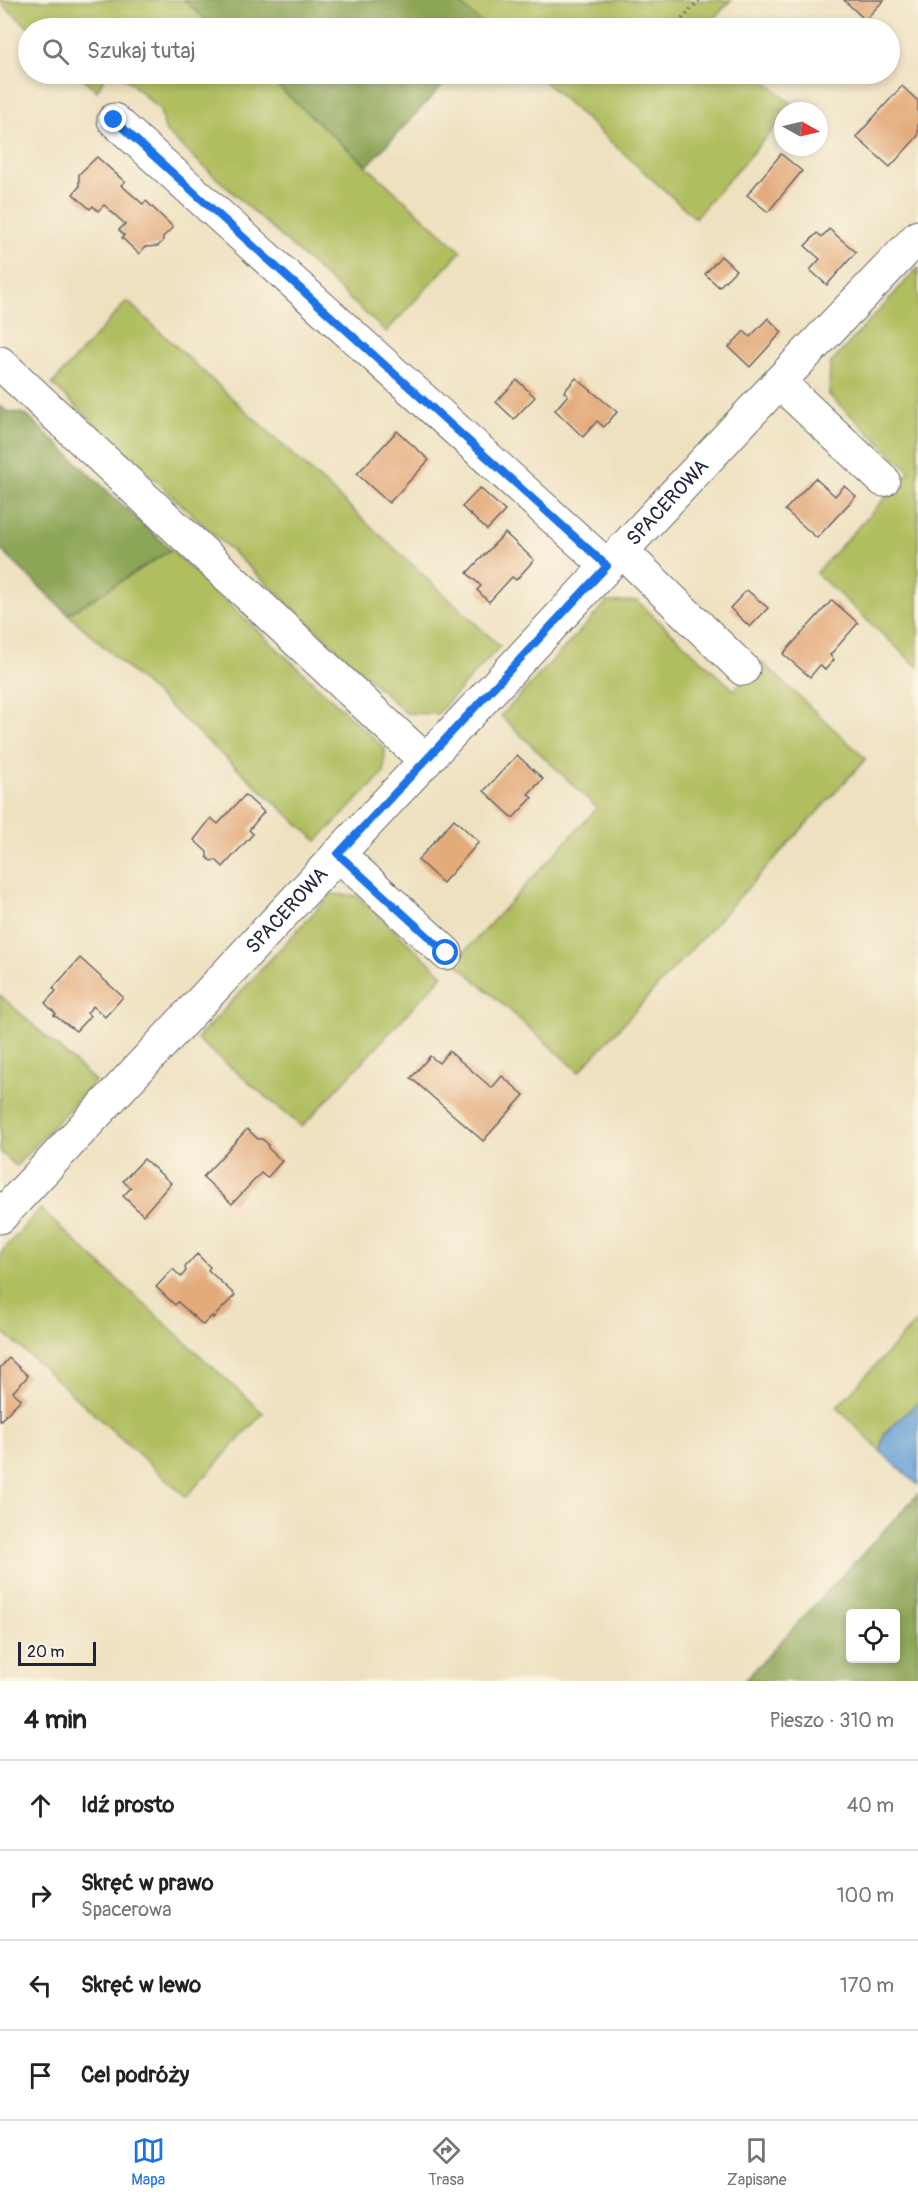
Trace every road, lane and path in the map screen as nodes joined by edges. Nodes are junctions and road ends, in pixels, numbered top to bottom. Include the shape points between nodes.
1 (699, 0) edge
2 (683, 18) edge
3 (114, 120) dead end
4 (918, 237) edge
5 (0, 363) edge
6 (780, 382) junction
7 (883, 480) dead end
8 (615, 559) junction
9 (743, 669) dead end
10 (426, 761) junction
11 (338, 854) junction
12 (446, 953) dead end
13 (0, 1217) edge

1 - 2 path
3 - 8 street
4 - 6 street, SPACEROWA
5 - 10 street
6 - 7 street
6 - 8 street, SPACEROWA
8 - 9 street
8 - 10 street, SPACEROWA
10 - 11 street, SPACEROWA
11 - 12 street
11 - 13 street, SPACEROWA

